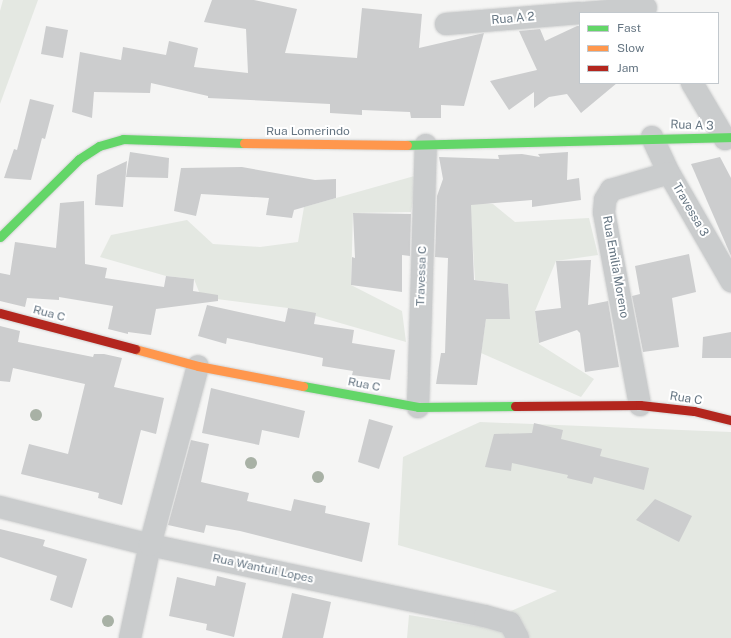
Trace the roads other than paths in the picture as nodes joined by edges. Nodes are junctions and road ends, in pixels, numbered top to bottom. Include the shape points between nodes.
1 (645, 7) edge
2 (595, 12) edge
3 (579, 13) edge
4 (446, 24) dead end
5 (693, 84) edge
6 (652, 137) junction
7 (728, 138) edge
8 (426, 145) junction
9 (669, 173) junction
10 (0, 237) edge
11 (731, 281) edge
12 (0, 313) edge
13 (198, 366) junction
14 (640, 405) junction
15 (418, 407) junction
16 (731, 420) edge
17 (0, 507) edge
18 (150, 545) junction
19 (130, 638) edge
20 (518, 638) edge

1 - 2 street
3 - 4 street, Rua A 2
5 - 7 street
6 - 7 street, Rua A 3
6 - 8 street, Rua Lomerindo
6 - 9 street, Travessa 3
8 - 10 street, Rua Lomerindo via 123,139 99,146 79,159
8 - 15 street, Travessa C
9 - 11 street, Travessa 3
9 - 14 street, Rua Emilia Moreno via 611,190 605,200 604,212
12 - 13 street, Rua C
13 - 15 street, Rua C
13 - 18 street
14 - 15 street, Rua C
14 - 16 street, Rua C via 694,411
17 - 18 street, Rua Wantuil Lopes
18 - 19 street
18 - 20 street, Rua Wantuil Lopes via 485,616 510,623

